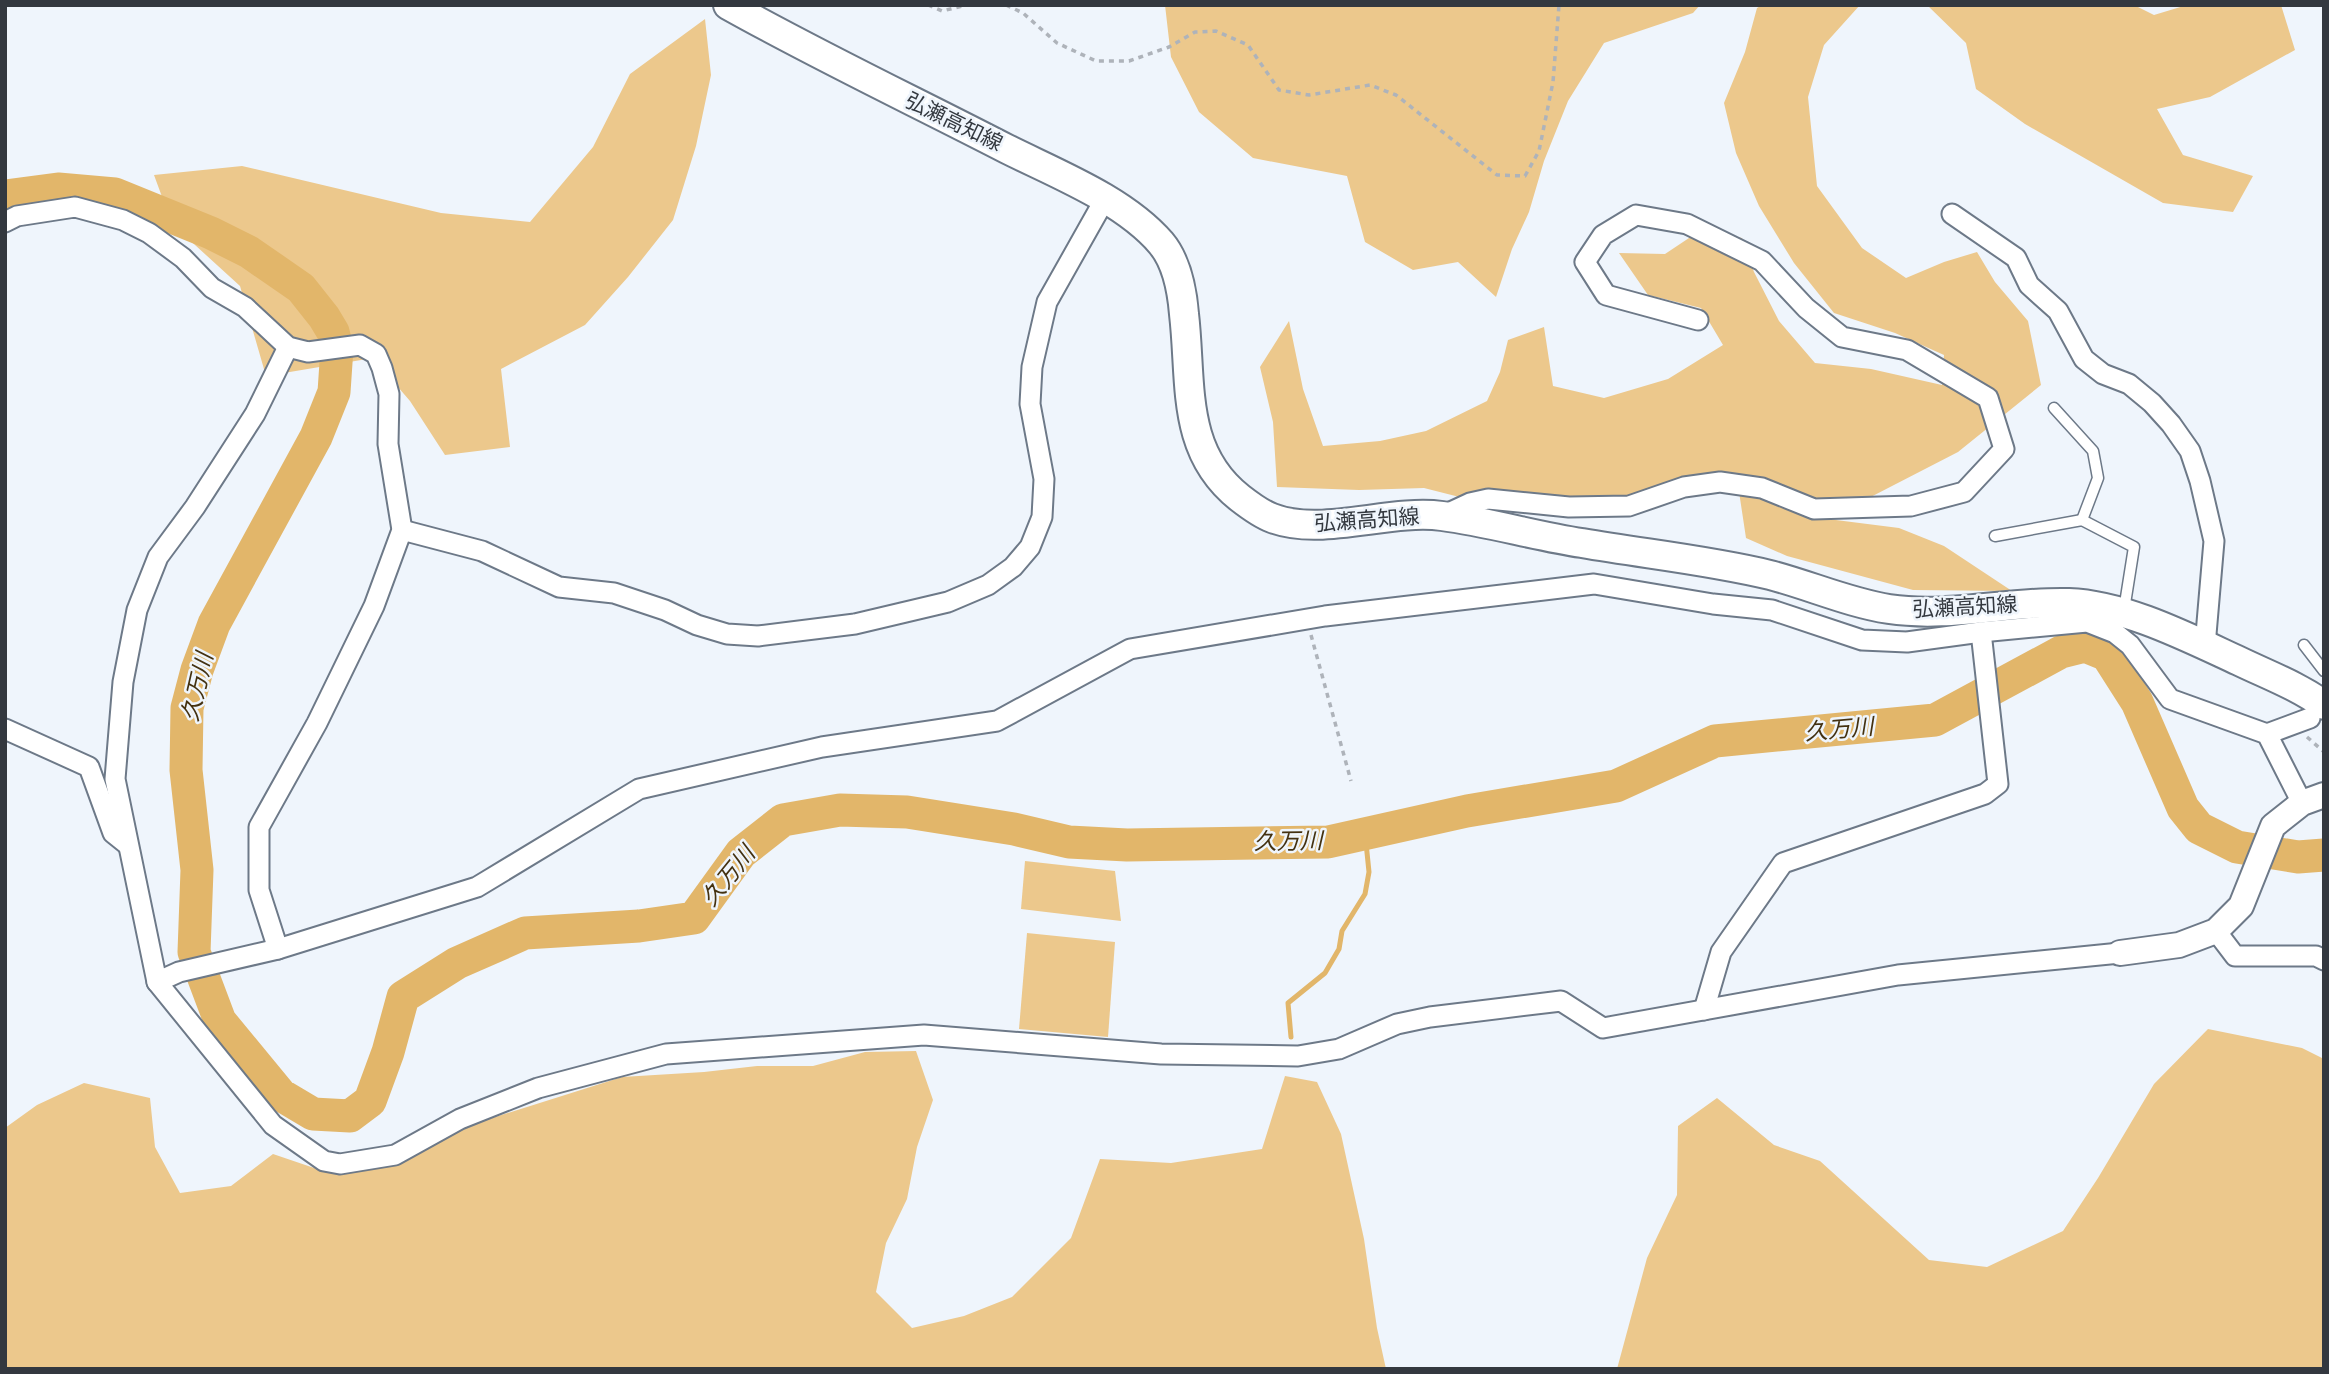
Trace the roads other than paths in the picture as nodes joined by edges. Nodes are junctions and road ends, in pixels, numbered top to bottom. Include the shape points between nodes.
1 (727, 5) edge
2 (1105, 199) junction
3 (1952, 214) dead end
4 (5, 222) edge
5 (1698, 320) dead end
6 (288, 347) junction
7 (2054, 408) dead end
8 (1441, 516) junction
9 (2082, 520) junction
10 (402, 530) junction
11 (1995, 536) dead end
12 (2123, 614) junction
13 (1982, 632) junction
14 (2304, 645) dead end
15 (2205, 646) junction
16 (2324, 671) edge
17 (2317, 711) edge
18 (5, 729) edge
19 (2267, 734) junction
20 (2313, 799) edge
21 (129, 845) junction
22 (2216, 931) junction
23 (278, 949) junction
24 (2120, 953) joint
25 (2324, 960) edge
26 (157, 982) junction
27 (1704, 1010) junction

1 - 2 main road, 弘瀬高知線
2 - 8 main road, 弘瀬高知線 via 1163,245 1175,268 1182,291 1198,441 1208,465 1225,486 1272,518 1303,525
2 - 10 street via 1047,302 1032,367 1030,404 1044,479 1042,517 1030,547 988,585 948,602 855,624 758,636 727,634 614,593 559,587 482,551
3 - 15 street via 2016,258 2028,285 2058,311 2084,359 2152,403 2190,451 2214,541
4 - 6 street via 17,216 75,208 123,220 183,258 212,288 245,307
5 - 8 street via 1606,295 1585,262 1603,235 1636,215 1687,224 1762,261 1842,337 1907,350 1988,398 2004,449 1964,492 1911,506 1814,509 1762,488 1720,482 1684,487 1629,506 1569,508 1488,499
6 - 10 street via 308,352 360,345 376,354 389,394 387,444
6 - 21 street via 255,414 159,556 137,610 123,682 116,779
7 - 9 lane via 2093,451 2098,478
8 - 12 main road, 弘瀬高知線 via 1697,560 1883,608 1923,613 2067,603 2094,604
9 - 11 lane
9 - 12 lane via 2134,547
10 - 23 street via 374,606 259,827 259,890
12 - 15 main road, 弘瀬高知線
13 - 19 street via 2087,622 2115,633 2130,645 2170,699
13 - 23 street via 1907,642 1862,640 1772,610 1594,584 1307,619 1130,649 997,721 822,747 639,789 477,887
13 - 27 street via 1998,784 1985,794 1783,863 1721,952
14 - 16 lane
15 - 17 main road, 弘瀬高知線 via 2298,688
17 - 19 street
18 - 21 street via 89,767 113,833
19 - 20 street
20 - 22 street via 2273,826 2241,906
21 - 26 street
22 - 24 street via 2179,945
22 - 25 street via 2235,956 2316,956
23 - 26 street via 179,972
24 - 27 street via 1898,975
26 - 27 street via 273,1125 324,1161 340,1164 395,1155 460,1119 538,1088 666,1054 923,1035 1161,1054 1298,1056 1339,1049 1397,1024 1430,1017 1561,1001 1603,1028

